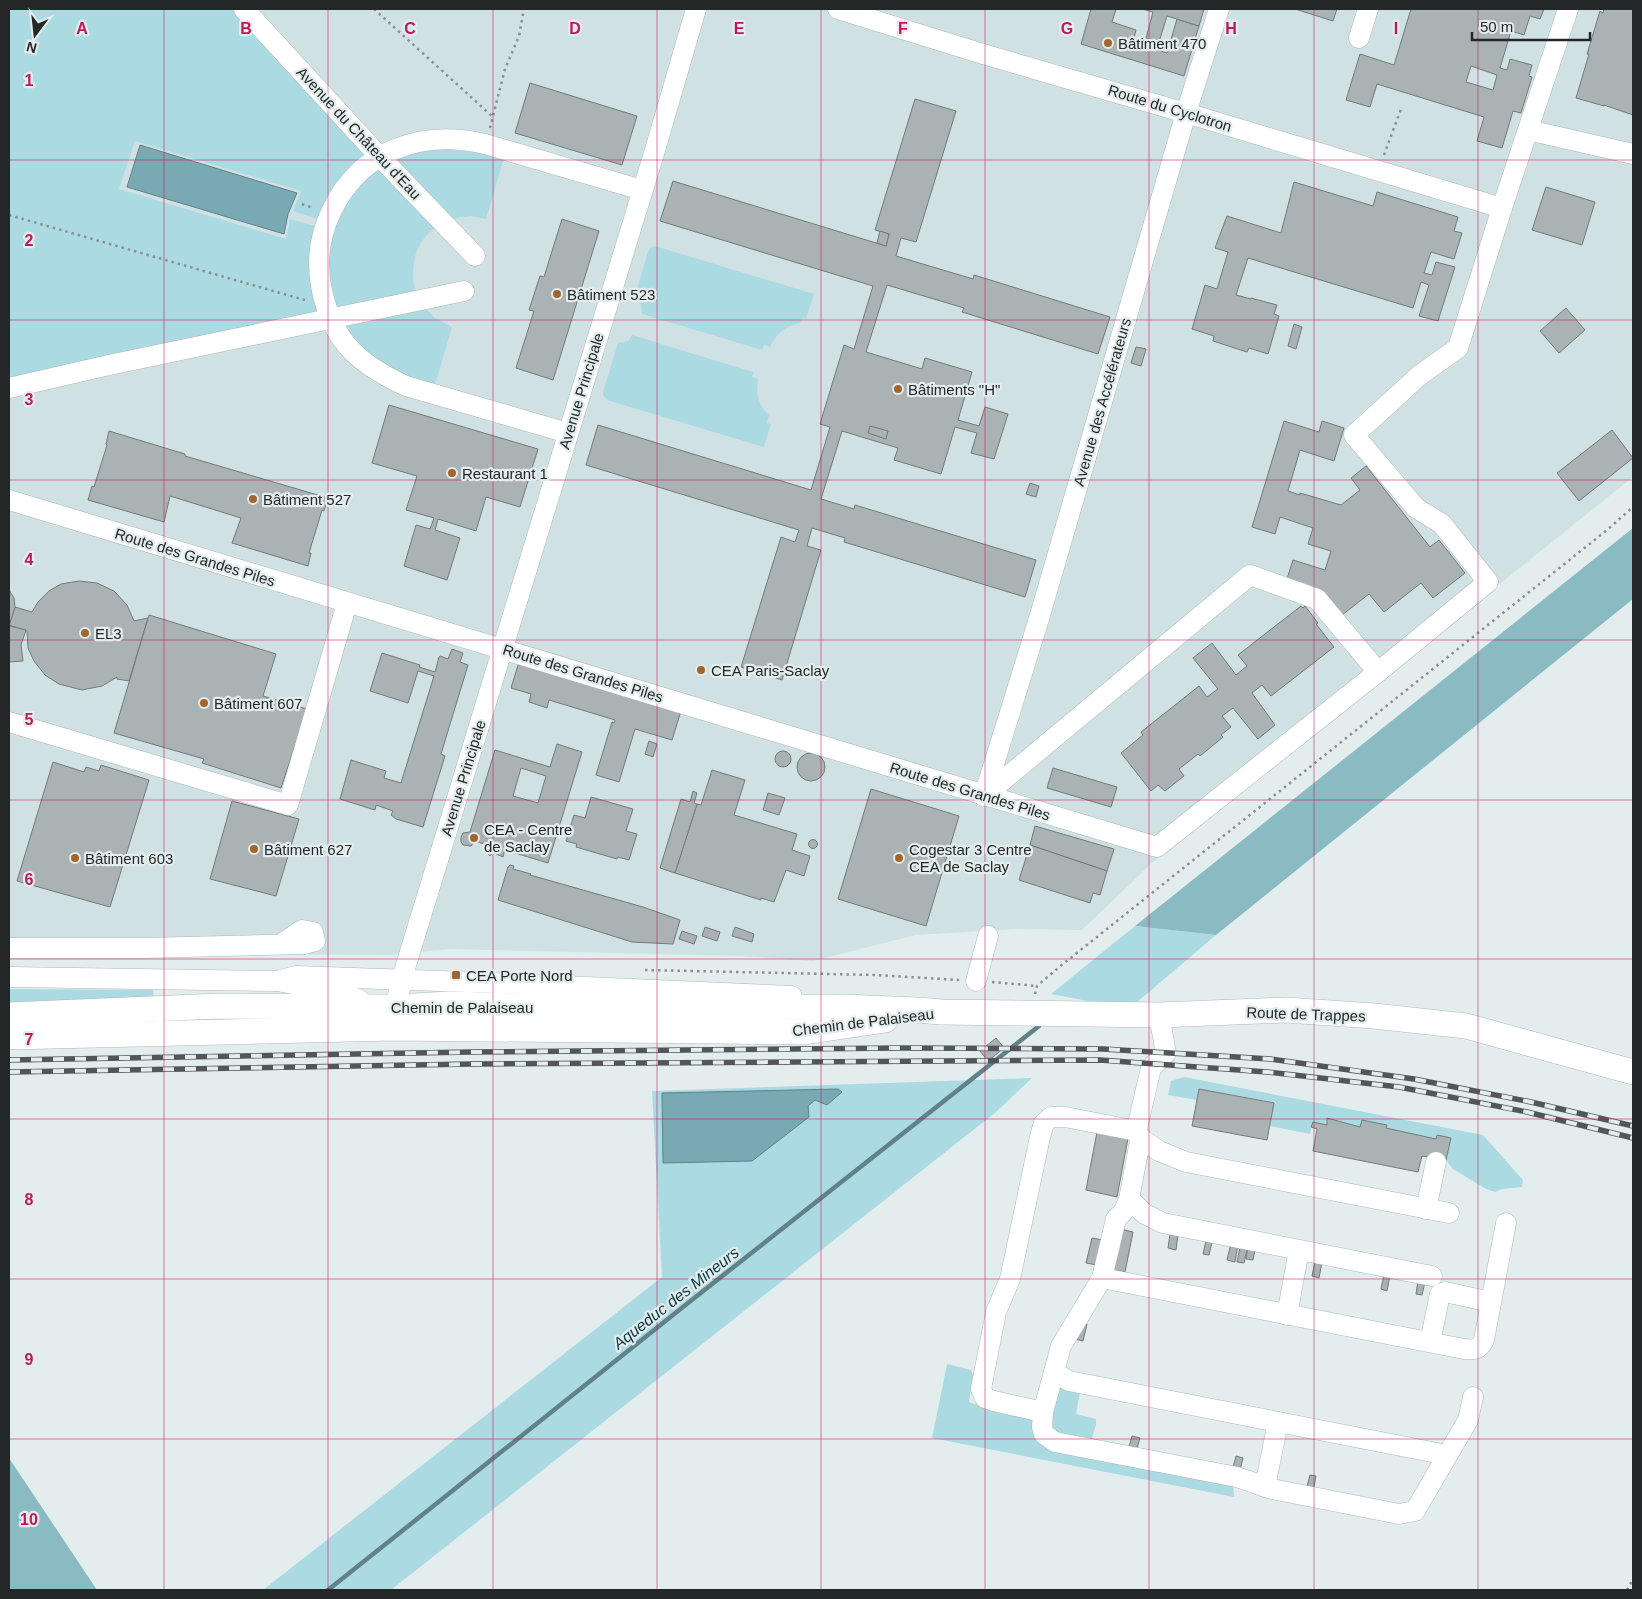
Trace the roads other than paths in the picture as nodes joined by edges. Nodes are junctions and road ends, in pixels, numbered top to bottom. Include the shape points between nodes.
1 (244, 9) edge
2 (696, 9) edge
3 (838, 9) edge
4 (1219, 9) edge
5 (1368, 9) edge
6 (1568, 9) edge
7 (1359, 38) dead end
8 (1186, 112) junction
9 (1528, 130) junction
10 (1633, 154) edge
11 (379, 156) junction
12 (642, 190) junction
13 (1502, 208) junction
14 (475, 256) dead end
15 (464, 291) dead end
16 (328, 313) junction
17 (9, 388) edge
18 (568, 433) junction
19 (9, 500) edge
20 (348, 603) junction
21 (502, 648) junction
22 (1378, 672) junction
23 (9, 722) edge
24 (984, 796) junction
25 (988, 936) dead end
26 (281, 944) dead end
27 (9, 948) edge
28 (9, 977) edge
29 (402, 980) junction
30 (278, 981) junction
31 (976, 981) dead end
32 (367, 1007) junction
33 (833, 1008) junction
34 (941, 1012) junction
35 (9, 1015) edge
36 (1159, 1015) junction
37 (394, 1017) junction
38 (9, 1037) edge
39 (1633, 1072) edge
40 (1138, 1134) junction
41 (1436, 1162) dead end
42 (1129, 1199) junction
43 (1426, 1209) junction
44 (1449, 1213) dead end
45 (1506, 1223) dead end
46 (1299, 1250) junction
47 (1432, 1276) dead end
48 (1102, 1278) junction
49 (1491, 1302) junction
50 (1287, 1315) junction
51 (1430, 1342) junction
52 (1054, 1372) junction
53 (1473, 1396) dead end
54 (1043, 1412) junction
55 (1278, 1422) junction
56 (1445, 1459) junction
57 (1265, 1487) junction

1 - 11 street, Avenue du Château d'Eau
2 - 12 street, Avenue Principale
3 - 8 street, Route du Cyclotron
4 - 8 street, Avenue des Accélérateurs
5 - 7 street
6 - 9 street
8 - 13 street, Route du Cyclotron
8 - 24 street, Avenue des Accélérateurs via 1038,622
9 - 10 street
9 - 13 street
11 - 12 street via 410,144 459,139
11 - 14 street, Avenue du Château d'Eau
11 - 16 street via 342,190 324,227 318,274
12 - 18 street, Avenue Principale
13 - 22 street via 1458,348 1420,375 1354,435 1416,508 1442,524 1488,582
15 - 16 street
16 - 17 street
16 - 18 street via 352,351 385,377 434,395
18 - 21 street, Avenue Principale
19 - 20 street, Route des Grandes Piles
20 - 21 street, Route des Grandes Piles
20 - 23 street via 288,805
21 - 24 street, Route des Grandes Piles
21 - 29 street, Avenue Principale
22 - 24 street, Route des Grandes Piles via 1157,847
22 - 24 street via 1317,599 1250,575
25 - 31 street
26 - 27 street
28 - 30 street
29 - 30 street via 296,976
29 - 33 street via 790,996
29 - 37 street
30 - 32 street via 347,995
32 - 35 main road, Chemin de Palaiseau via 220,1006
32 - 37 main road, Chemin de Palaiseau
33 - 34 main road, Chemin de Palaiseau
33 - 37 main road, Chemin de Palaiseau via 449,1004
34 - 36 main road, Route de Trappes
34 - 37 main road, Chemin de Palaiseau via 804,1032
36 - 39 main road, Route de Trappes via 1286,1010 1466,1026
36 - 40 street via 1166,1053 1151,1068
37 - 38 main road, Chemin de Palaiseau
40 - 42 street via 1140,1142
40 - 43 street via 1159,1151 1186,1162
40 - 54 street via 1065,1117 1051,1117 1044,1123 1010,1279 996,1312 981,1389 986,1398 994,1402
41 - 43 street
42 - 46 street via 1145,1214 1163,1223
42 - 48 street via 1116,1219
43 - 44 street
45 - 49 street
46 - 47 street
46 - 50 street
48 - 50 street
48 - 52 street via 1061,1346
49 - 51 street via 1484,1340 1475,1350
49 - 51 street via 1445,1292 1440,1294
50 - 51 street
52 - 54 street
52 - 55 street via 1069,1381
53 - 56 street via 1468,1420
54 - 57 street via 1044,1434 1055,1442 1237,1477
55 - 56 street via 1437,1453
55 - 57 street
56 - 57 street via 1415,1511 1410,1513 1399,1514

